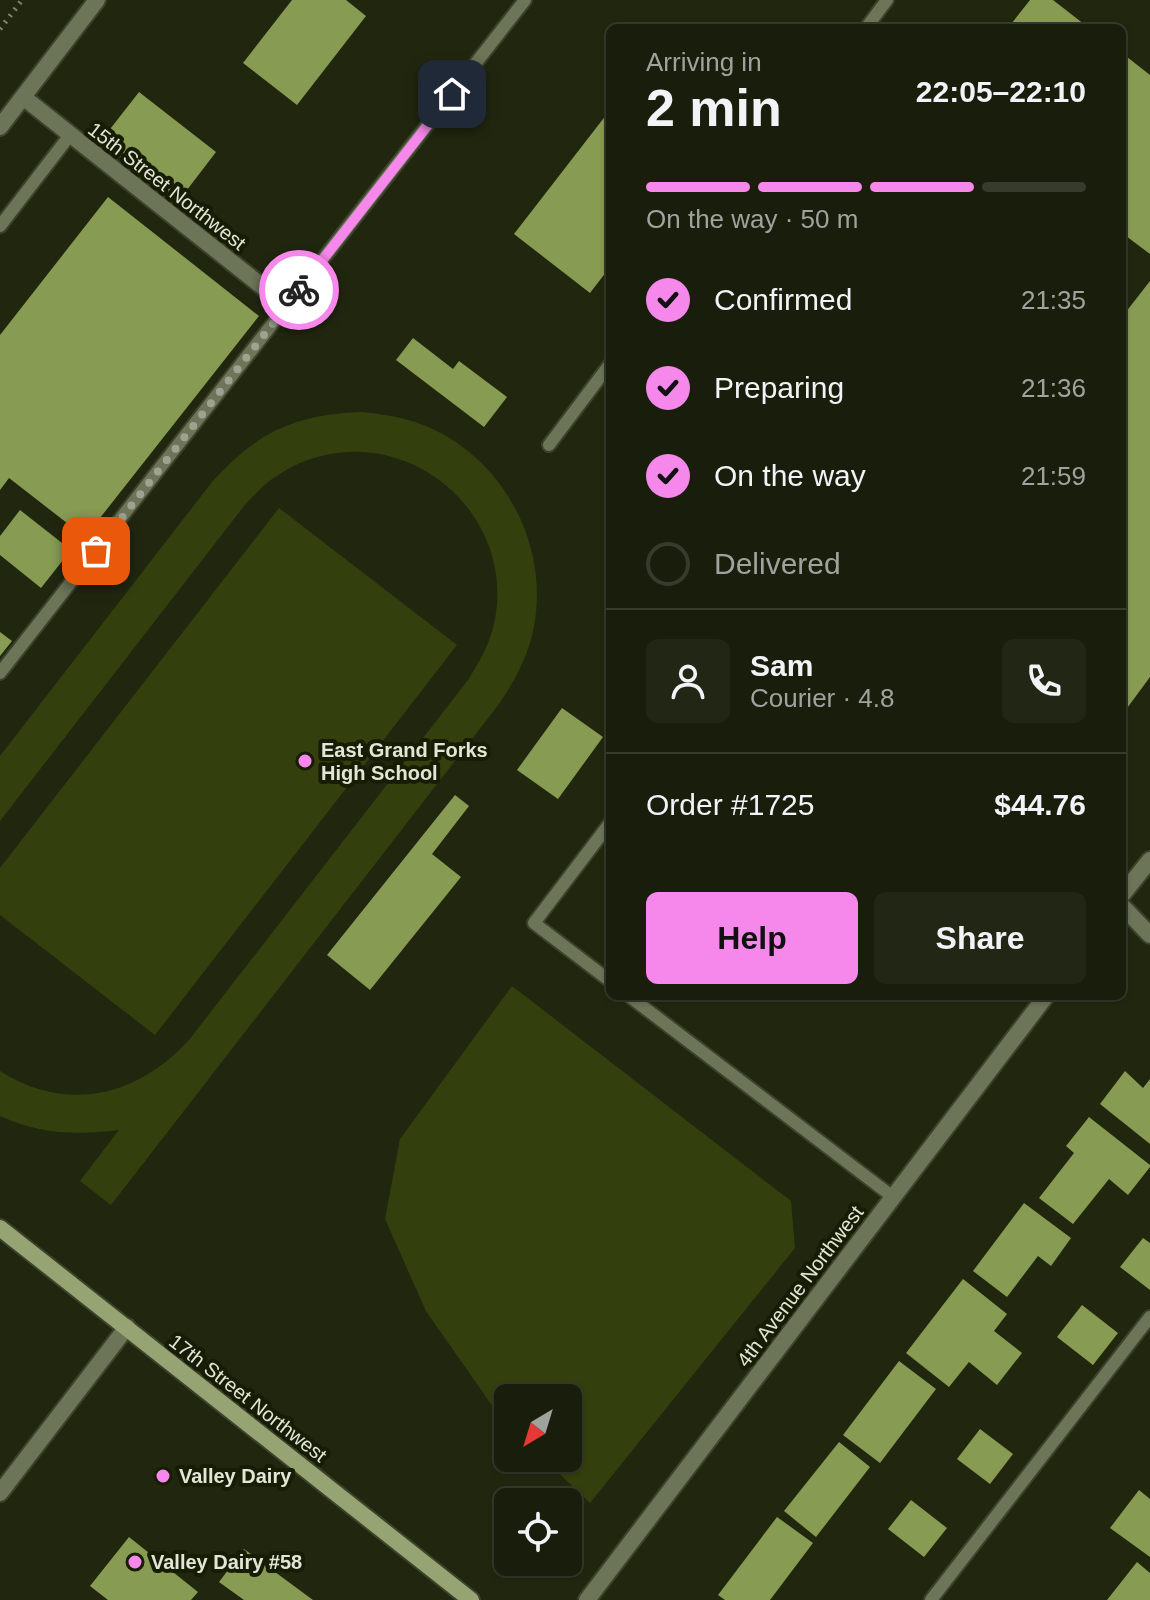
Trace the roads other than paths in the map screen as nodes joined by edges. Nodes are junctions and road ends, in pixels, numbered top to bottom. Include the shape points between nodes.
1 (97, 0) edge
2 (525, 0) edge
3 (887, 0) edge
4 (869, 24) edge
5 (23, 97) junction
6 (0, 127) edge
7 (70, 135) junction
8 (0, 226) edge
9 (287, 306) junction
10 (606, 369) edge
11 (549, 445) dead end
12 (0, 673) edge
13 (606, 828) edge
14 (1150, 860) edge
15 (1126, 890) edge
16 (1126, 910) edge
17 (1150, 935) edge
18 (606, 978) edge
19 (634, 1000) edge
20 (1043, 1000) edge
21 (893, 1197) junction
22 (0, 1228) edge
23 (1150, 1317) edge
24 (127, 1327) junction
25 (0, 1493) edge
26 (471, 1600) edge
27 (587, 1600) edge
28 (931, 1600) edge

1 - 5 street
2 - 9 lane
3 - 4 lane
5 - 6 street
5 - 7 street, 15th Street Northwest
7 - 8 lane
7 - 9 street, 15th Street Northwest
9 - 12 lane
10 - 11 lane
13 - 18 lane via 534,923
14 - 15 street
16 - 17 street
19 - 21 lane
20 - 21 street, 4th Avenue Northwest
21 - 27 street, 4th Avenue Northwest
22 - 24 street, 17th Street Northwest
23 - 28 lane
24 - 25 street
24 - 26 street, 17th Street Northwest

